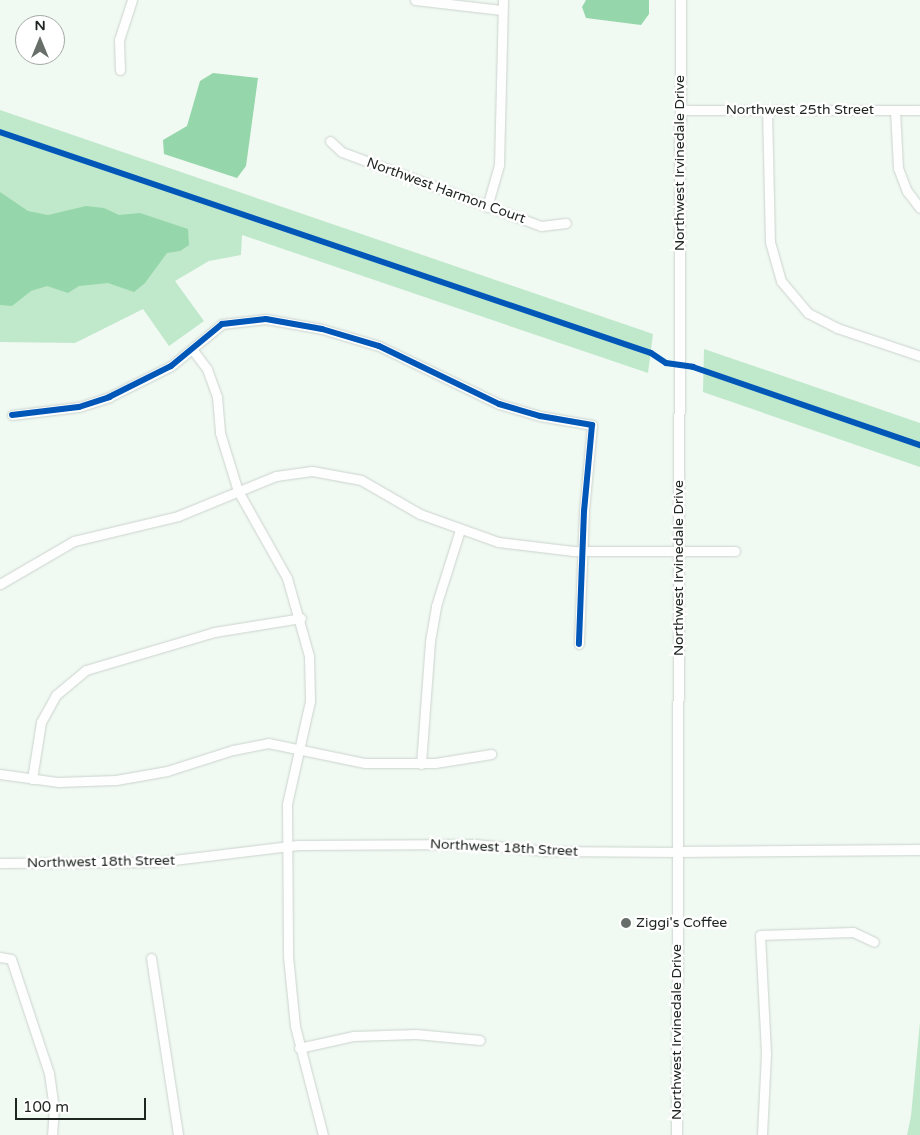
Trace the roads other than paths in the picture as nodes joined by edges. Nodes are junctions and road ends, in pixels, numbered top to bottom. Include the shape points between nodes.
1 (132, 0) edge
2 (415, 0) edge
3 (504, 0) edge
4 (682, 0) edge
5 (501, 10) junction
6 (120, 70) dead end
7 (681, 110) junction
8 (767, 110) junction
9 (894, 110) junction
10 (920, 110) edge
11 (330, 141) dead end
12 (487, 207) junction
13 (920, 208) edge
14 (566, 223) dead end
15 (192, 349) junction
16 (920, 356) edge
17 (12, 415) dead end
18 (238, 491) junction
19 (460, 530) junction
20 (582, 551) junction
21 (679, 551) junction
22 (735, 551) dead end
23 (0, 584) edge
24 (301, 618) junction
25 (579, 644) dead end
26 (299, 750) junction
27 (492, 754) dead end
28 (421, 764) junction
29 (0, 774) edge
30 (32, 779) junction
31 (287, 846) junction
32 (920, 850) edge
33 (678, 852) junction
34 (0, 863) edge
35 (874, 942) dead end
36 (0, 957) edge
37 (151, 958) dead end
38 (480, 1040) dead end
39 (299, 1048) junction
40 (52, 1135) edge
41 (178, 1135) edge
42 (323, 1135) edge
43 (677, 1135) edge
44 (762, 1135) edge

1 - 6 street via 119,40
2 - 5 street
3 - 5 street
4 - 7 main road, Northwest Irvinedale Drive
5 - 12 street via 499,164
7 - 8 street, Northwest 25th Street
7 - 21 main road, Northwest Irvinedale Drive
8 - 9 street, Northwest 25th Street
8 - 16 street via 770,242 781,281 808,313 838,328
9 - 10 street, Northwest 25th Street
9 - 13 street via 898,168 907,191
11 - 12 street, Northwest Harmon Court via 342,152
12 - 14 street, Northwest Harmon Court via 541,226
15 - 17 street via 154,376 109,397 78,407
15 - 18 street via 207,370 217,397 220,433
15 - 20 street via 222,324 240,319 266,318 322,329 379,346 498,404 540,416 592,425
18 - 19 street via 285,474 312,470 334,472 361,480 420,514
18 - 23 street via 178,516 74,541
18 - 24 street via 288,578
19 - 20 street via 498,542
19 - 28 street via 434,615
20 - 21 street
20 - 25 street
21 - 22 street
21 - 33 main road, Northwest Irvinedale Drive
24 - 26 street via 311,678 308,718
24 - 30 street via 214,632 86,670 56,695 41,722
26 - 28 street via 338,760
26 - 30 street via 256,744 140,777 94,782
26 - 31 street via 288,804
27 - 28 street
29 - 30 street
31 - 33 street, Northwest 18th Street via 474,844 546,851
31 - 34 street, Northwest 18th Street via 157,862
31 - 39 street via 288,956
32 - 33 main road, Northwest 18th Street
33 - 43 main road, Northwest Irvinedale Drive
35 - 44 street via 853,932 760,935 766,1054
36 - 40 street via 11,959 49,1073 54,1107
37 - 41 street
38 - 39 street via 416,1034 372,1035
39 - 42 street

